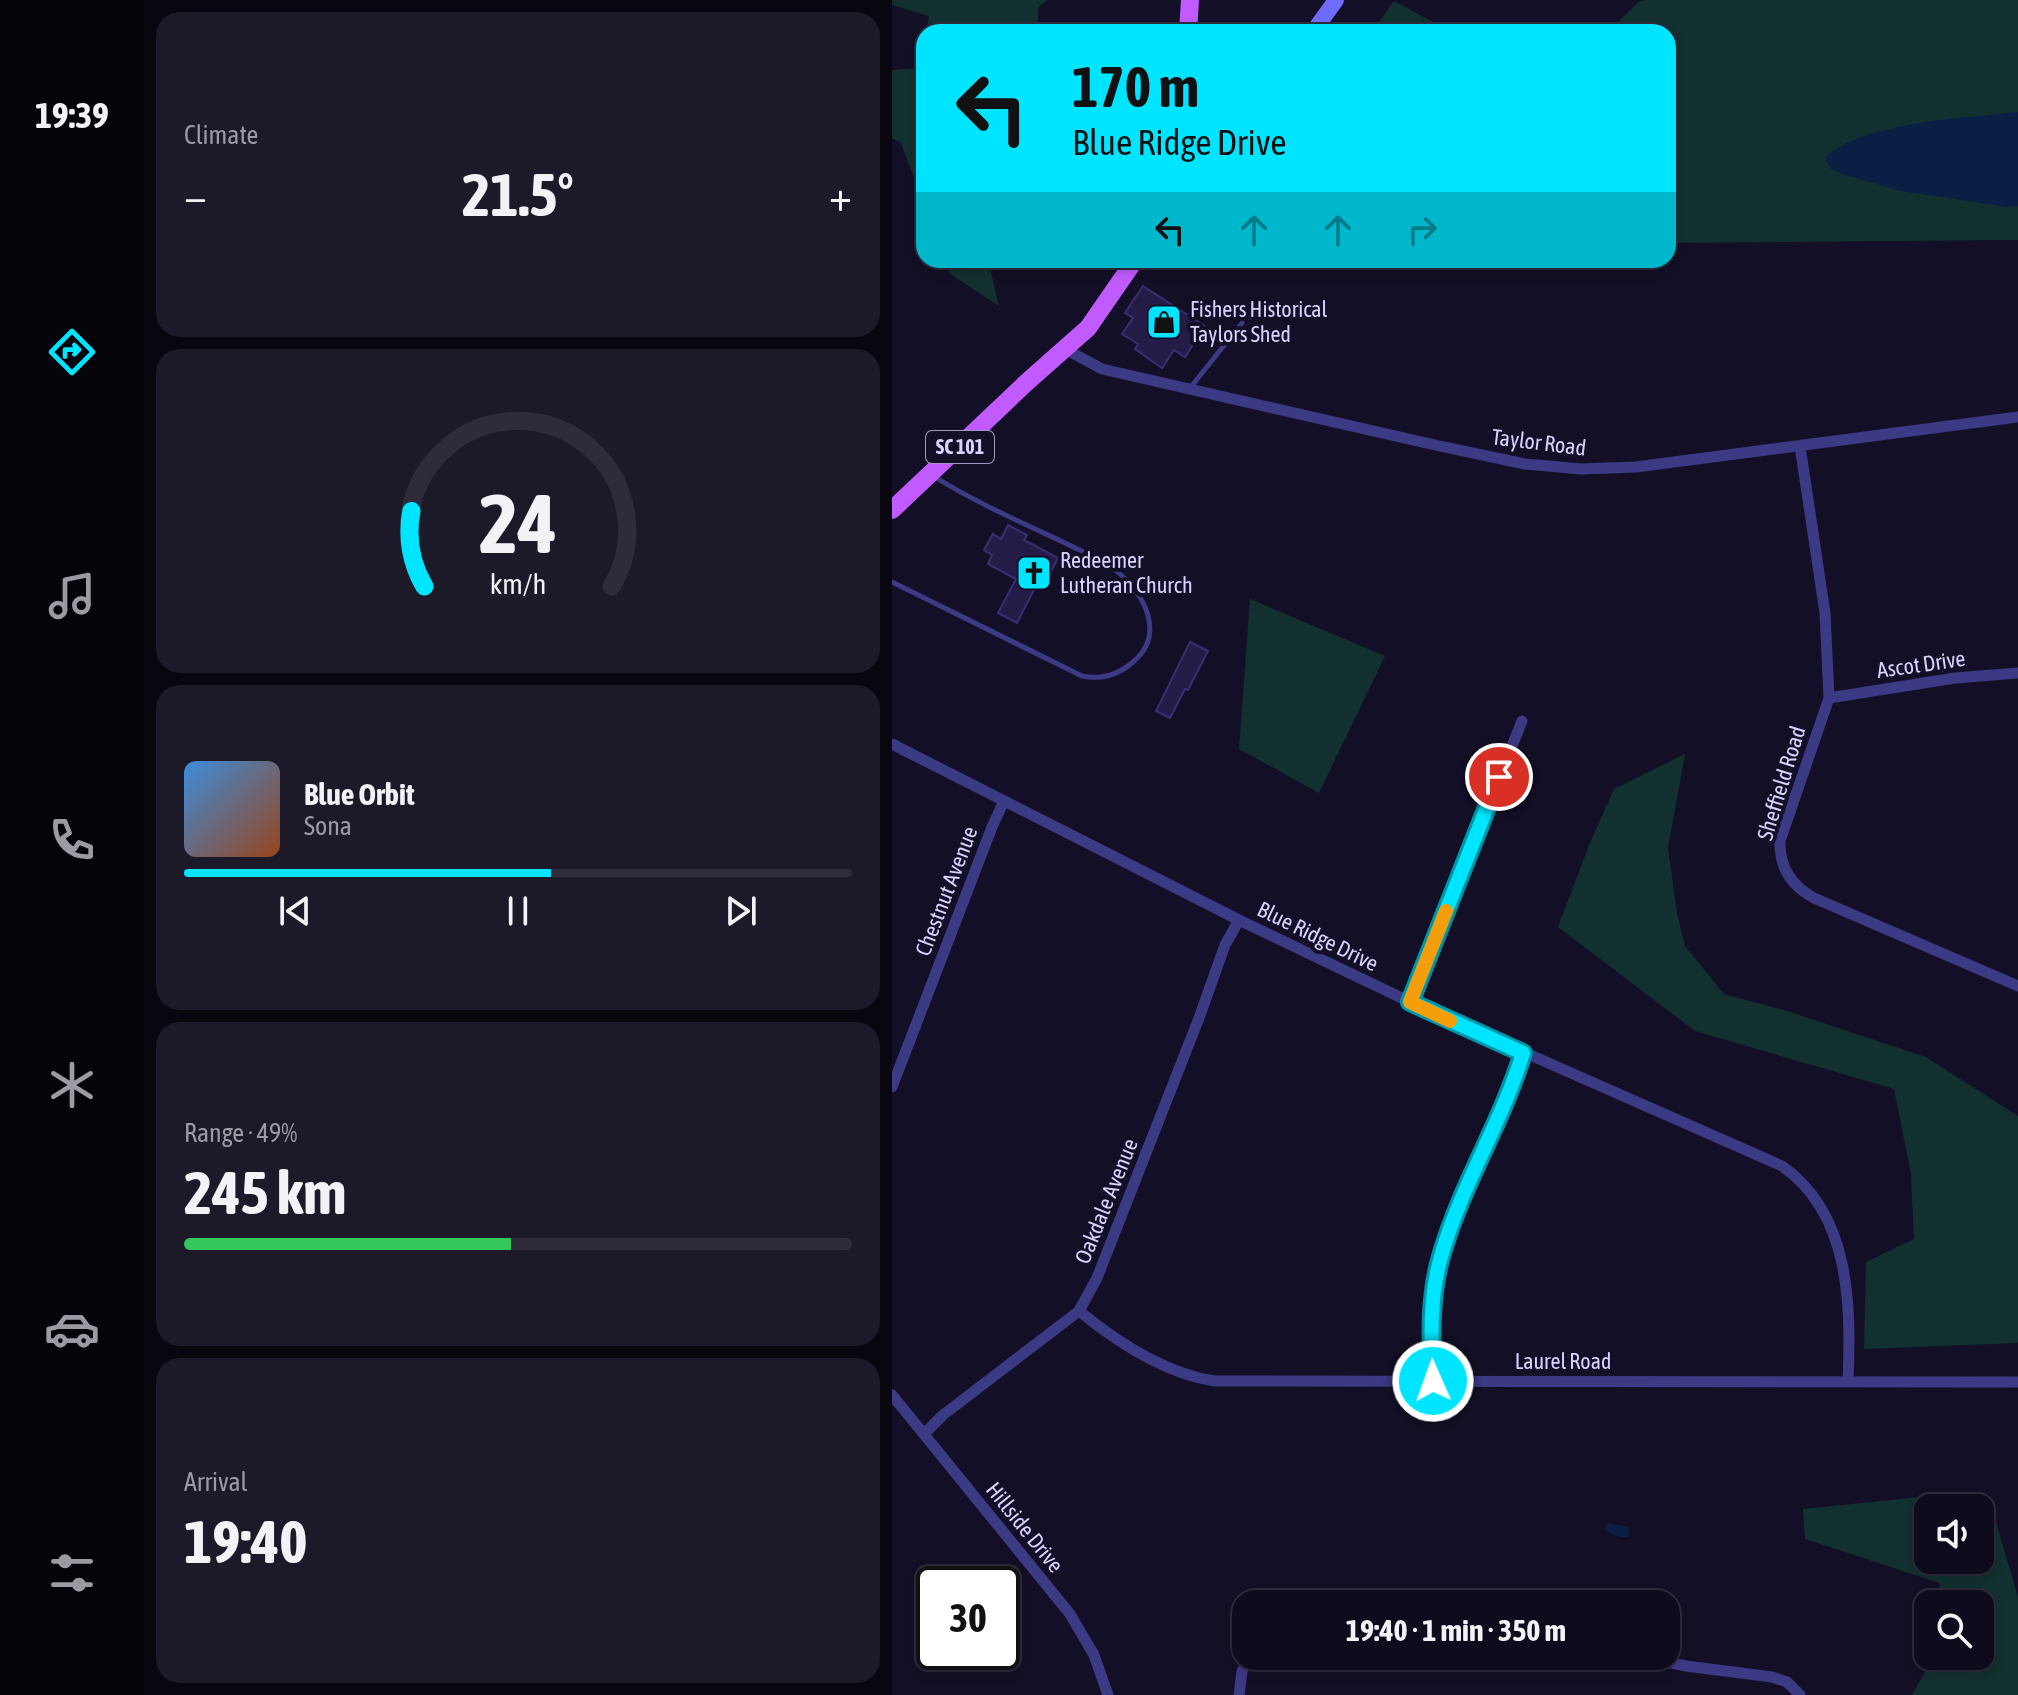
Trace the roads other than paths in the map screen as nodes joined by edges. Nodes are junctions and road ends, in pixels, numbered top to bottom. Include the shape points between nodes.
1 (1190, 0) edge
2 (1336, 0) edge
3 (1188, 24) edge
4 (1319, 24) edge
5 (1130, 268) edge
6 (1242, 323) dead end
7 (1065, 349) junction
8 (1189, 389) junction
9 (2018, 417) edge
10 (1800, 446) junction
11 (931, 474) junction
12 (892, 510) edge
13 (892, 582) edge
14 (2018, 673) edge
15 (1829, 698) junction
16 (1522, 721) dead end
17 (892, 744) edge
18 (1004, 801) junction
19 (1239, 920) junction
20 (2018, 986) edge
21 (1410, 1002) junction
22 (1523, 1053) junction
23 (892, 1087) edge
24 (1079, 1311) junction
25 (1433, 1381) junction
26 (1848, 1381) junction
27 (2018, 1382) edge
28 (892, 1395) edge
29 (924, 1434) junction
30 (1680, 1665) edge
31 (1243, 1670) edge
32 (1108, 1695) edge
33 (1239, 1695) edge
34 (1800, 1695) edge

1 - 3 main road
2 - 4 main road
5 - 7 main road, SC 101 via 1097,317
6 - 8 lane
7 - 8 street, Taylor Road via 1102,369
7 - 11 main road, SC 101
8 - 10 street, Taylor Road via 1551,467 1636,467
9 - 10 street, Taylor Road
10 - 15 street, Sheffield Road via 1825,613
11 - 12 main road, SC 101
11 - 13 lane via 1117,571 1145,603 1150,617 1145,648 1122,671 1094,679 1082,676
14 - 15 street, Ascot Drive
15 - 20 street, Sheffield Road via 1780,841 1781,860 1791,880 1814,898
16 - 21 street
17 - 18 street, Blue Ridge Drive
18 - 19 street, Blue Ridge Drive
18 - 23 street, Chestnut Avenue
19 - 21 street, Blue Ridge Drive
19 - 24 street, Oakdale Avenue via 1097,1278
21 - 22 street, Blue Ridge Drive
22 - 25 street via 1442,1253 1433,1292
22 - 26 street, Blue Ridge Drive via 1767,1158 1798,1178 1828,1222 1843,1261
24 - 25 street, Laurel Road via 1148,1357 1203,1379
24 - 29 street, Oakdale Avenue
25 - 26 street, Laurel Road
26 - 27 street, Laurel Road
28 - 29 street, Hillside Drive
29 - 32 street, Hillside Drive via 1070,1614 1094,1655
30 - 34 street via 1772,1677
31 - 33 street

